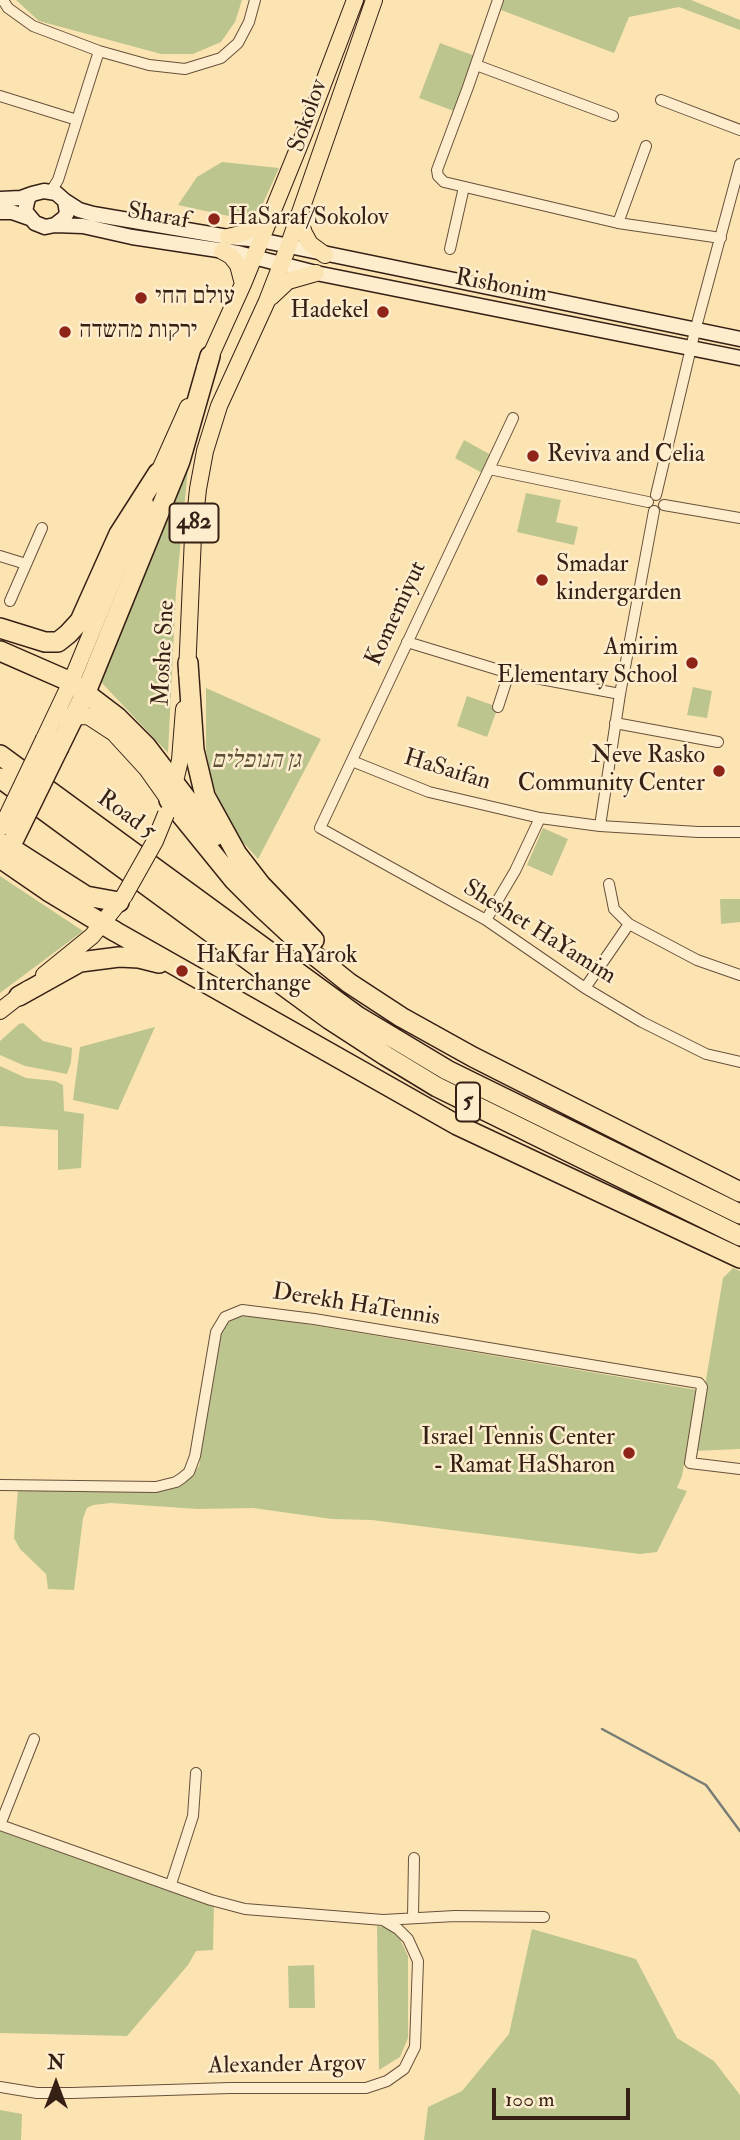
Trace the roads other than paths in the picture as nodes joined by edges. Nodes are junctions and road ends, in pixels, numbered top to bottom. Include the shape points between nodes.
1 (3, 0) edge
2 (255, 0) edge
3 (355, 0) edge
4 (374, 0) edge
5 (498, 0) edge
6 (99, 51) junction
7 (476, 65) junction
8 (0, 96) edge
9 (661, 100) dead end
10 (613, 116) dead end
11 (77, 120) junction
12 (740, 130) edge
13 (646, 146) dead end
14 (740, 164) edge
15 (738, 185) edge
16 (464, 187) junction
17 (51, 191) junction
18 (32, 194) junction
19 (0, 199) edge
20 (65, 201) junction
21 (273, 211) junction
22 (0, 212) edge
23 (299, 216) junction
24 (29, 218) junction
25 (618, 223) junction
26 (55, 225) junction
27 (721, 237) junction
28 (260, 240) junction
29 (225, 244) junction
30 (288, 247) junction
31 (450, 249) dead end
32 (325, 255) junction
33 (253, 257) junction
34 (281, 265) junction
35 (316, 273) junction
36 (243, 284) junction
37 (267, 301) junction
38 (695, 331) junction
39 (740, 339) edge
40 (691, 349) junction
41 (210, 356) junction
42 (740, 358) edge
43 (513, 418) dead end
44 (489, 469) junction
45 (158, 472) junction
46 (656, 495) junction
47 (664, 505) junction
48 (651, 507) junction
49 (740, 518) edge
50 (43, 528) dead end
51 (0, 556) edge
52 (26, 564) junction
53 (10, 601) dead end
54 (0, 628) edge
55 (407, 642) junction
56 (0, 651) edge
57 (188, 663) junction
58 (509, 673) junction
59 (79, 687) junction
60 (620, 694) junction
61 (498, 707) dead end
62 (74, 715) junction
63 (615, 723) junction
64 (51, 737) junction
65 (718, 742) dead end
66 (0, 755) edge
67 (352, 761) junction
68 (0, 778) edge
69 (170, 799) junction
70 (540, 818) junction
71 (600, 826) junction
72 (320, 828) joint
73 (740, 832) edge
74 (5, 840) edge
75 (609, 884) dead end
76 (261, 885) junction
77 (121, 899) junction
78 (486, 920) junction
79 (104, 924) junction
80 (629, 924) junction
81 (183, 969) junction
82 (740, 975) edge
83 (585, 988) junction
84 (19, 996) junction
85 (0, 1011) edge
86 (473, 1057) junction
87 (740, 1062) edge
88 (740, 1192) edge
89 (740, 1214) edge
90 (740, 1236) edge
91 (740, 1258) edge
92 (740, 1469) edge
93 (0, 1485) edge
94 (34, 1739) dead end
95 (196, 1773) dead end
96 (0, 1825) edge
97 (414, 1858) dead end
98 (171, 1884) junction
99 (413, 1917) junction
100 (544, 1917) dead end
101 (383, 1920) junction
102 (0, 2087) edge

1 - 6 street via 33,26
2 - 6 street via 238,43 221,58 184,69
3 - 21 main road, Sokolov / 482
4 - 23 main road, Sokolov / 482
5 - 7 street
6 - 11 street
7 - 10 street
7 - 16 street via 436,170 444,182
8 - 11 street
9 - 12 street
11 - 17 street
13 - 25 street
14 - 15 street
15 - 27 street
16 - 25 street
16 - 31 street
17 - 18 street
17 - 20 street
18 - 19 street
18 - 24 street via 26,202
20 - 26 street via 67,213
20 - 29 street, Sharaf via 93,214
21 - 28 main road, Sokolov / 482
21 - 29 main road
22 - 24 street
23 - 30 main road, Sokolov / 482
23 - 32 main road via 310,244
24 - 26 street via 39,225
25 - 27 street
26 - 29 street, Sharaf
27 - 38 street
28 - 29 street, Sharaf
28 - 30 street, Rishonim
28 - 33 main road, 482
29 - 33 street, Sharaf
29 - 36 main road
30 - 32 street, Rishonim
30 - 34 main road, Moshe Sne / 482
32 - 38 street, Rishonim
33 - 34 street, Rishonim
33 - 36 main road, 482
34 - 35 street, Rishonim
34 - 37 main road, Moshe Sne / 482
35 - 37 main road via 288,281
35 - 40 street, Rishonim
36 - 41 main road, 482
37 - 57 main road, Moshe Sne / 482 via 219,407 205,451 193,536
38 - 39 street, Rishonim
38 - 40 street
40 - 42 street, Rishonim
40 - 46 street
41 - 45 main road, 482
41 - 59 highway via 180,461
43 - 44 street, Komemiyut
44 - 48 street
44 - 55 street, Komemiyut
45 - 54 highway via 118,534 80,621 68,634 58,642 45,642
45 - 59 main road, 482
46 - 47 street
46 - 48 street via 651,496
47 - 48 street via 660,510
47 - 49 street
48 - 60 street
50 - 52 street
51 - 52 street
52 - 53 street
55 - 58 street
55 - 67 street, Komemiyut
56 - 59 highway
57 - 69 main road, Moshe Sne / 482 via 180,760
57 - 76 highway via 194,750 205,796 237,854
58 - 60 street
58 - 61 street
59 - 62 highway
59 - 64 main road, 482
59 - 69 highway via 146,746
60 - 63 street
62 - 64 highway
62 - 69 main road via 88,716 114,733
63 - 65 street
63 - 71 street
64 - 74 highway, bridge
66 - 89 highway, Road 5 / 5 via 392,1038 447,1070
67 - 70 street, HaSaifan via 429,792
67 - 72 street, Komemiyut
68 - 90 highway, 5 via 386,1056 437,1087
69 - 76 highway
69 - 77 main road, Moshe Sne / 482, bridge via 155,841
69 - 86 highway via 234,880 303,946 401,1017
70 - 71 street, HaSaifan
70 - 78 street
71 - 73 street, HaSaifan
72 - 78 street, Sheshet HaYamim
74 - 77 highway via 86,896
74 - 79 highway via 17,870
75 - 80 street via 614,909
76 - 86 highway via 317,943 366,983
77 - 79 main road, Moshe Sne / 482
78 - 83 street, Sheshet HaYamim
79 - 81 highway
79 - 84 main road, Moshe Sne / 482
80 - 82 street via 697,960
80 - 83 street
81 - 84 highway via 139,958 104,958 80,962
81 - 91 highway via 457,1125
83 - 87 street, Sheshet HaYamim via 680,1043
84 - 85 main road, Moshe Sne / 482
86 - 88 highway
92 - 93 street, Derekh HaTennis via 690,1463 699,1383 242,1310 225,1317 216,1332 195,1456 182,1478 156,1487
94 - 96 street
95 - 98 street via 193,1816
96 - 98 street
97 - 99 street
98 - 101 street via 245,1909
99 - 100 street
99 - 101 street
101 - 102 street, Alexander Argov via 408,1939 418,1961 415,2048 404,2069 387,2081 366,2088 72,2093

